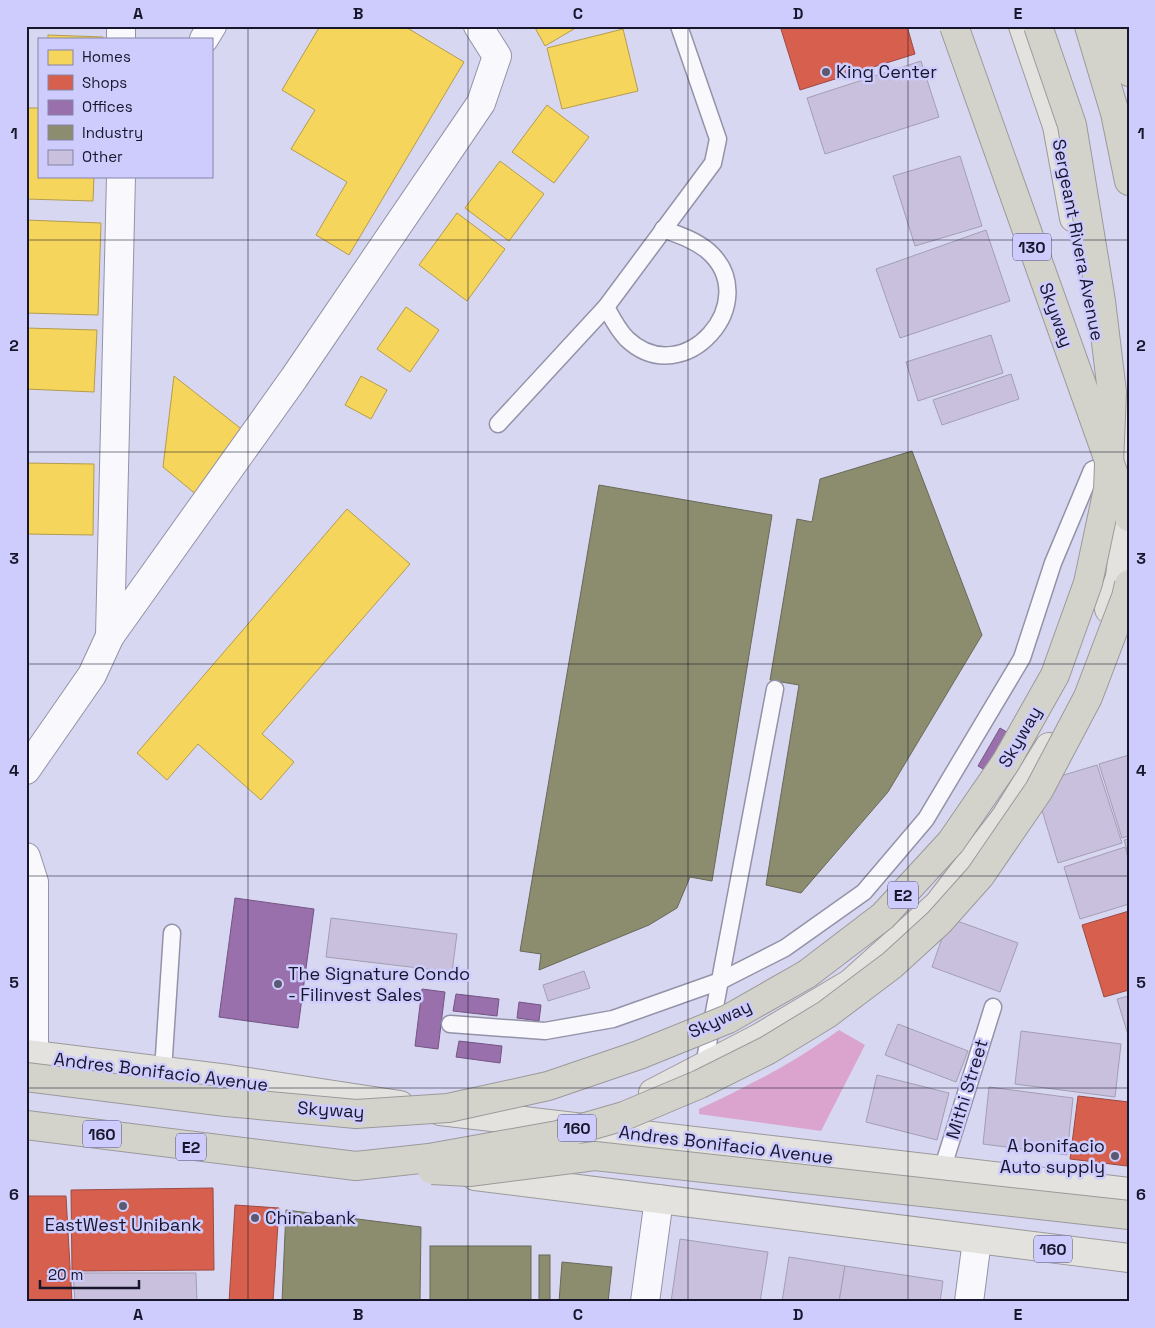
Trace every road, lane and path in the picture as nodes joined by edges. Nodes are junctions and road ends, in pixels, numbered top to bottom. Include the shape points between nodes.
1 (212, 26) edge
2 (478, 26) edge
3 (679, 26) edge
4 (954, 26) edge
5 (966, 26) edge
6 (1023, 26) edge
7 (1038, 26) edge
8 (1089, 26) edge
9 (1093, 26) edge
10 (1111, 26) edge
11 (205, 38) edge
12 (1129, 72) edge
13 (1129, 135) edge
14 (121, 178) edge
15 (1129, 181) edge
16 (664, 229) junction
17 (606, 307) junction
18 (498, 424) dead end
19 (1129, 456) edge
20 (1129, 517) edge
21 (1129, 584) edge
22 (110, 636) junction
23 (775, 689) dead end
24 (26, 770) edge
25 (26, 858) edge
26 (172, 933) dead end
27 (720, 981) junction
28 (993, 1007) dead end
29 (450, 1024) dead end
30 (29, 1062) edge
31 (704, 1065) junction
32 (163, 1071) junction
33 (26, 1125) edge
34 (605, 1131) junction
35 (356, 1166) junction
36 (942, 1170) junction
37 (1129, 1192) edge
38 (659, 1199) junction
39 (1129, 1215) edge
40 (977, 1240) junction
41 (1129, 1258) edge
42 (646, 1302) edge
43 (969, 1302) edge

1 - 11 street
2 - 22 street via 497,56 481,102 294,378
3 - 16 lane via 718,139 714,163
4 - 20 highway, Skyway, bridge
5 - 19 main road, Sergeant Rivera Avenue / 130 via 1006,148 1049,315
6 - 19 main road, Sergeant Rivera Avenue / 130 via 1056,126 1095,337
7 - 30 highway, Skyway / E2, bridge via 1072,125 1102,301 1112,392 1108,489 1088,583 1055,676 1006,762 951,842 883,916 807,974 728,1018 639,1055 548,1086 448,1108 356,1114 226,1102
8 - 15 highway via 1115,113
9 - 13 main road via 1124,111
10 - 12 highway
14 - 22 street
16 - 17 lane
16 - 17 lane via 709,252 721,269 727,289 725,310 717,329 703,343 684,352 664,355 644,350 627,339
17 - 18 lane
19 - 27 lane via 1092,470 1053,563 1022,658 926,819 864,892 785,948
19 - 31 main road via 1120,577 1100,637 1063,724 1005,818 938,905 850,983 759,1038
21 - 35 highway, E2, bridge via 1088,697 1039,790 980,876 939,922 892,965 827,1014 768,1050 700,1084 624,1116 558,1136 491,1149
22 - 24 street via 92,675
23 - 27 lane
25 - 30 street via 34,882
26 - 32 lane
27 - 29 lane via 613,1019 545,1031
27 - 31 lane
28 - 36 lane, Mithi Street
30 - 32 main road, Andres Bonifacio Avenue / 160
31 - 34 main road via 654,1092
32 - 34 main road, Andres Bonifacio Avenue / 160 via 445,1112
33 - 35 highway, E2, bridge
33 - 38 main road, 160
34 - 36 main road, Andres Bonifacio Avenue / 160
35 - 39 highway, bridge via 469,1172 595,1156
36 - 37 main road, Andres Bonifacio Avenue / 160
38 - 40 main road, 160
38 - 42 street
40 - 41 main road, 160
40 - 43 street

